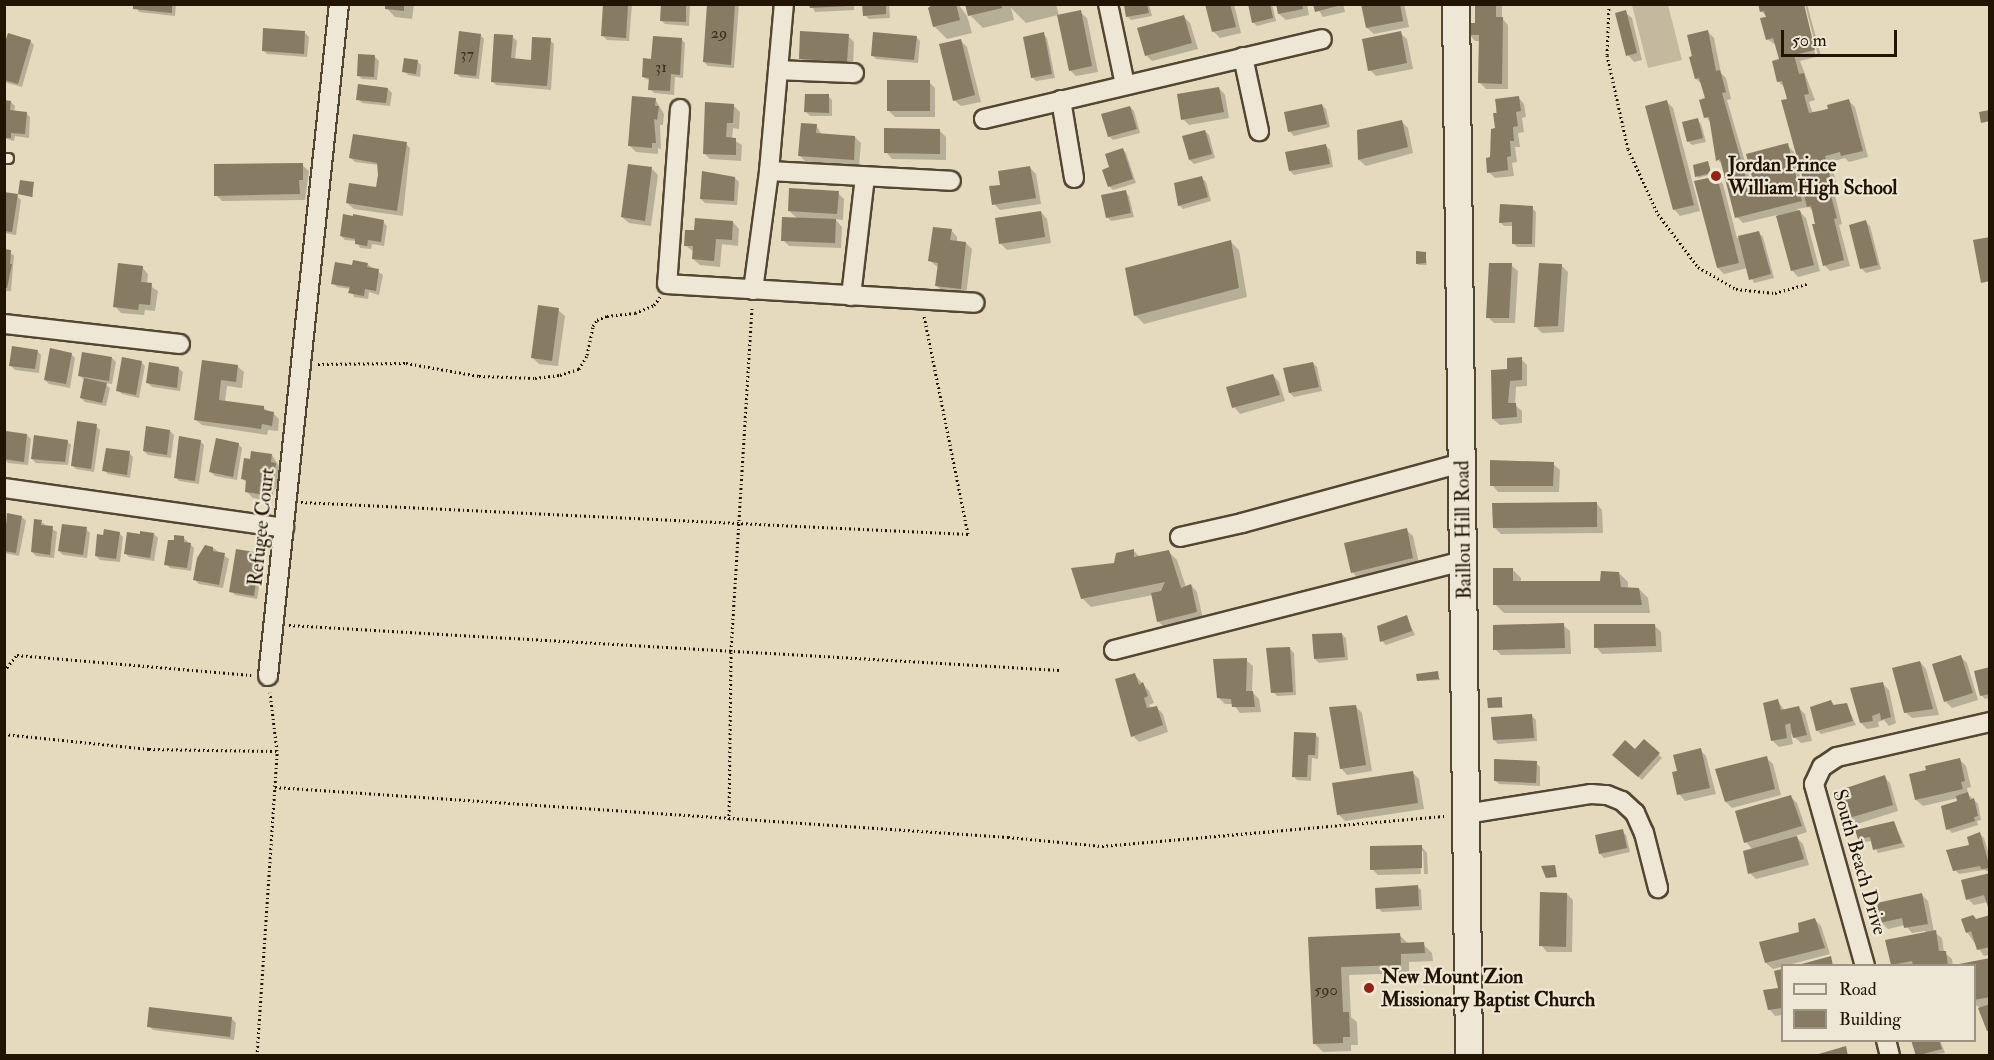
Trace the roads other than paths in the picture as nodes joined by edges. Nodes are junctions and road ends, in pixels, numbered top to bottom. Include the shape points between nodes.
1 (339, 4) edge
2 (784, 4) edge
3 (1108, 4) edge
4 (1456, 4) edge
5 (1322, 39) dead end
6 (1243, 57) junction
7 (778, 70) junction
8 (854, 73) dead end
9 (1125, 85) junction
10 (1061, 100) junction
11 (680, 109) dead end
12 (984, 118) dead end
13 (1259, 130) dead end
14 (769, 171) junction
15 (865, 177) junction
16 (1074, 178) dead end
17 (951, 181) dead end
18 (753, 290) junction
19 (851, 296) junction
20 (974, 303) dead end
21 (4, 324) edge
22 (180, 344) dead end
23 (1462, 463) junction
24 (4, 488) edge
25 (284, 528) junction
26 (1180, 537) dead end
27 (1464, 561) junction
28 (1114, 650) dead end
29 (268, 676) road end
30 (1989, 722) edge
31 (1466, 814) junction
32 (1658, 888) dead end
33 (1864, 964) edge
34 (1469, 1056) edge

1 - 25 street, Refugee Court
2 - 7 street
3 - 9 street
4 - 23 main road, Baillou Hill Road
5 - 6 street
6 - 9 street
6 - 13 street
7 - 8 street
7 - 14 street
9 - 10 street
10 - 12 street
10 - 16 street
11 - 18 street via 667,284
14 - 15 street
14 - 18 street
15 - 17 street
15 - 19 street
18 - 19 street
19 - 20 street
21 - 22 street
23 - 26 street
23 - 27 main road, Baillou Hill Road
24 - 25 street
25 - 29 street, Refugee Court
27 - 28 street
27 - 31 main road, Baillou Hill Road
30 - 33 street, South Beach Drive via 1837,757 1822,767 1814,784
31 - 32 street via 1591,794 1607,795 1622,801 1635,813
31 - 34 main road, Baillou Hill Road

